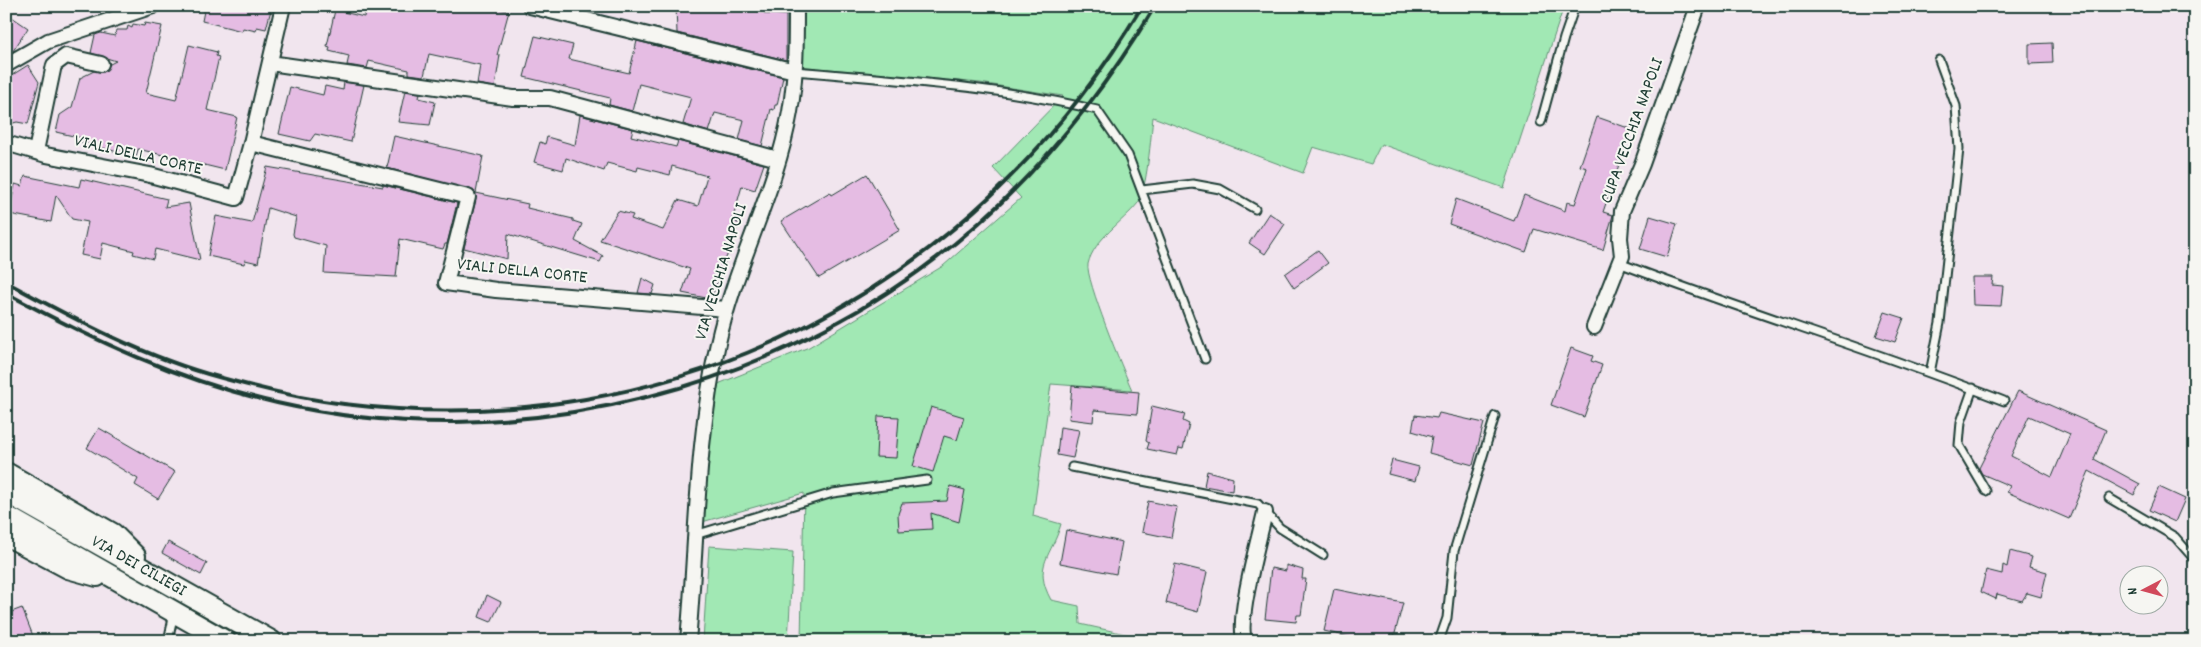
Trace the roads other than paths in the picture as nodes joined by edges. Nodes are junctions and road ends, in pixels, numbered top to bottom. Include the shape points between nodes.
1 (153, 6) edge
2 (283, 6) edge
3 (530, 6) edge
4 (796, 6) edge
5 (1575, 6) edge
6 (1698, 6) edge
7 (1939, 60) dead end
8 (270, 63) junction
9 (101, 64) dead end
10 (6, 65) edge
11 (795, 71) junction
12 (1541, 122) dead end
13 (6, 143) edge
14 (251, 143) junction
15 (36, 151) junction
16 (778, 159) junction
17 (1142, 190) junction
18 (1255, 209) dead end
19 (1619, 263) junction
20 (726, 309) junction
21 (1594, 327) dead end
22 (1205, 359) dead end
23 (1930, 373) junction
24 (1973, 388) junction
25 (2004, 401) dead end
26 (1495, 416) dead end
27 (1072, 468) dead end
28 (6, 473) edge
29 (927, 480) dead end
30 (6, 492) edge
31 (1986, 492) dead end
32 (2109, 498) dead end
33 (1266, 512) junction
34 (6, 516) edge
35 (6, 535) edge
36 (696, 536) junction
37 (1323, 555) dead end
38 (2195, 560) edge
39 (153, 573) junction
40 (124, 583) junction
41 (175, 612) junction
42 (168, 641) edge
43 (225, 641) edge
44 (271, 641) edge
45 (688, 641) edge
46 (1245, 641) edge
47 (1439, 641) edge

1 - 10 street via 48,41
2 - 8 street, VIALI DELLA CORTE
3 - 11 street
4 - 11 street, VIA VECCHIA NAPOLI
5 - 12 lane
6 - 19 street, CUPA VECCHIA NAPOLI via 1642,164 1622,210 1622,256
7 - 23 lane via 1956,106 1959,149 1940,323
8 - 14 street, VIALI DELLA CORTE
8 - 16 street via 513,98 550,98
9 - 15 street via 66,56 54,65
11 - 16 street, VIA VECCHIA NAPOLI
11 - 17 lane via 930,82 1039,96 1096,110 1128,155
13 - 15 street, VIALI DELLA CORTE
14 - 15 street, VIALI DELLA CORTE via 236,198
14 - 20 street, VIALI DELLA CORTE via 468,197 446,283
16 - 20 street, VIA VECCHIA NAPOLI
17 - 18 lane via 1193,184 1220,189
17 - 22 lane
19 - 21 street, CUPA VECCHIA NAPOLI
19 - 23 lane via 1716,301
20 - 36 street, VIA VECCHIA NAPOLI via 707,406
23 - 24 lane
24 - 25 lane
24 - 31 lane via 1961,422 1958,445
26 - 47 lane via 1454,550 1447,618
27 - 33 lane via 1258,504
28 - 39 main road via 113,534
29 - 36 lane via 833,492
30 - 39 main road, VIA DEI CILIEGI
32 - 38 lane via 2174,537
33 - 37 lane via 1280,528
33 - 46 street via 1243,613 1242,635
34 - 40 main road, VIA DEI CILIEGI
35 - 40 main road via 68,568
36 - 45 street, VIA VECCHIA NAPOLI
39 - 44 main road, VIA DEI CILIEGI
40 - 41 main road, VIA DEI CILIEGI
41 - 42 lane
41 - 43 main road, VIA DEI CILIEGI

